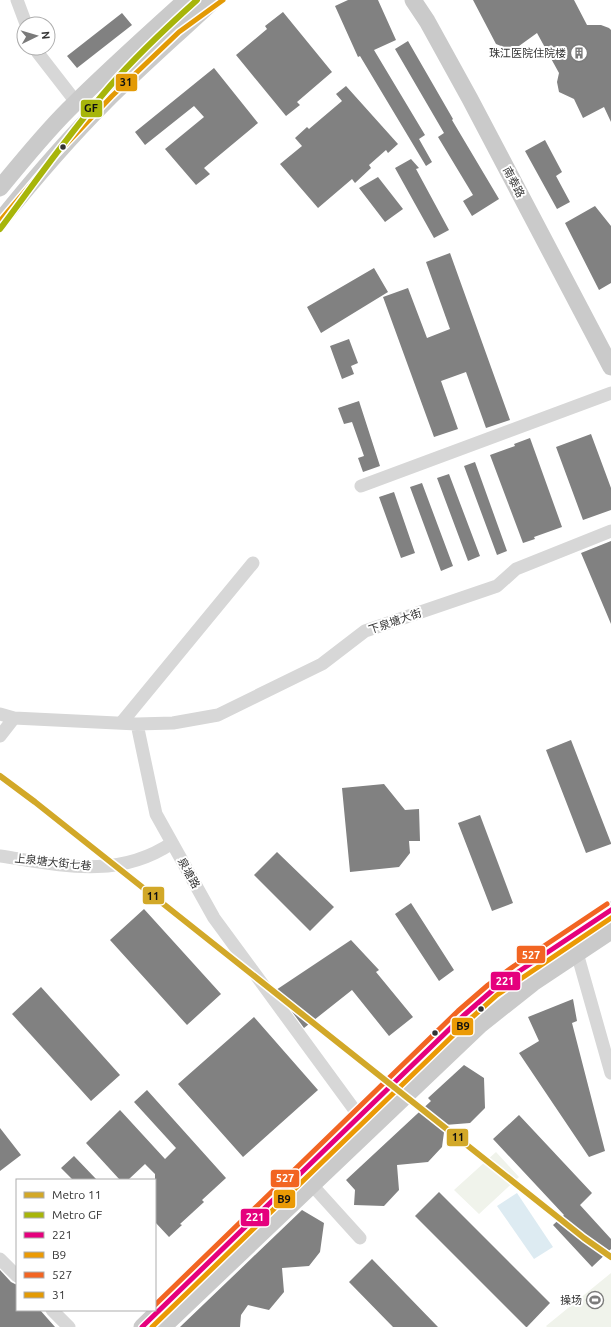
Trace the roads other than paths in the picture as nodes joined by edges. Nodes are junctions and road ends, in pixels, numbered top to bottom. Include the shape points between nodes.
1 (16, 0) edge
2 (186, 0) edge
3 (214, 0) edge
4 (223, 0) edge
5 (413, 0) edge
6 (422, 0) edge
7 (23, 16) edge
8 (188, 25) junction
9 (40, 56) edge
10 (76, 102) junction
11 (0, 188) edge
12 (0, 221) edge
13 (611, 348) edge
14 (611, 367) edge
15 (611, 393) edge
16 (361, 486) dead end
17 (611, 531) edge
18 (254, 563) dead end
19 (0, 714) edge
20 (14, 718) junction
21 (122, 722) junction
22 (137, 724) junction
23 (0, 736) edge
24 (172, 843) junction
25 (0, 856) edge
26 (611, 910) edge
27 (611, 930) edge
28 (577, 953) junction
29 (611, 1073) edge
30 (359, 1116) junction
31 (312, 1185) junction
32 (360, 1238) dead end
33 (0, 1259) edge
34 (16, 1275) edge
35 (53, 1311) edge
36 (69, 1327) edge
37 (142, 1327) edge
38 (163, 1327) edge

1 - 7 street
2 - 10 main road
3 - 8 main road
4 - 8 main road
5 - 14 main road, 南泰路 via 470,99
6 - 13 main road, 南泰路 via 471,85
8 - 12 main road via 136,71 84,124
9 - 10 street
10 - 11 main road via 36,144
15 - 16 street
17 - 22 street, 下泉塘大街 via 516,569 497,586 365,631 322,664 218,715 173,724
18 - 21 street
19 - 20 street
20 - 21 street
20 - 23 street
21 - 22 street
22 - 24 street, 泉塘路 via 156,814
24 - 25 street, 上泉塘大街七巷 via 146,858 101,867 37,863
24 - 30 street, 泉塘路 via 214,918
26 - 30 main road via 493,990
27 - 28 main road
28 - 29 street
28 - 31 main road via 532,983 480,1025
30 - 37 main road
31 - 32 street
31 - 38 main road
33 - 34 street
35 - 36 street

